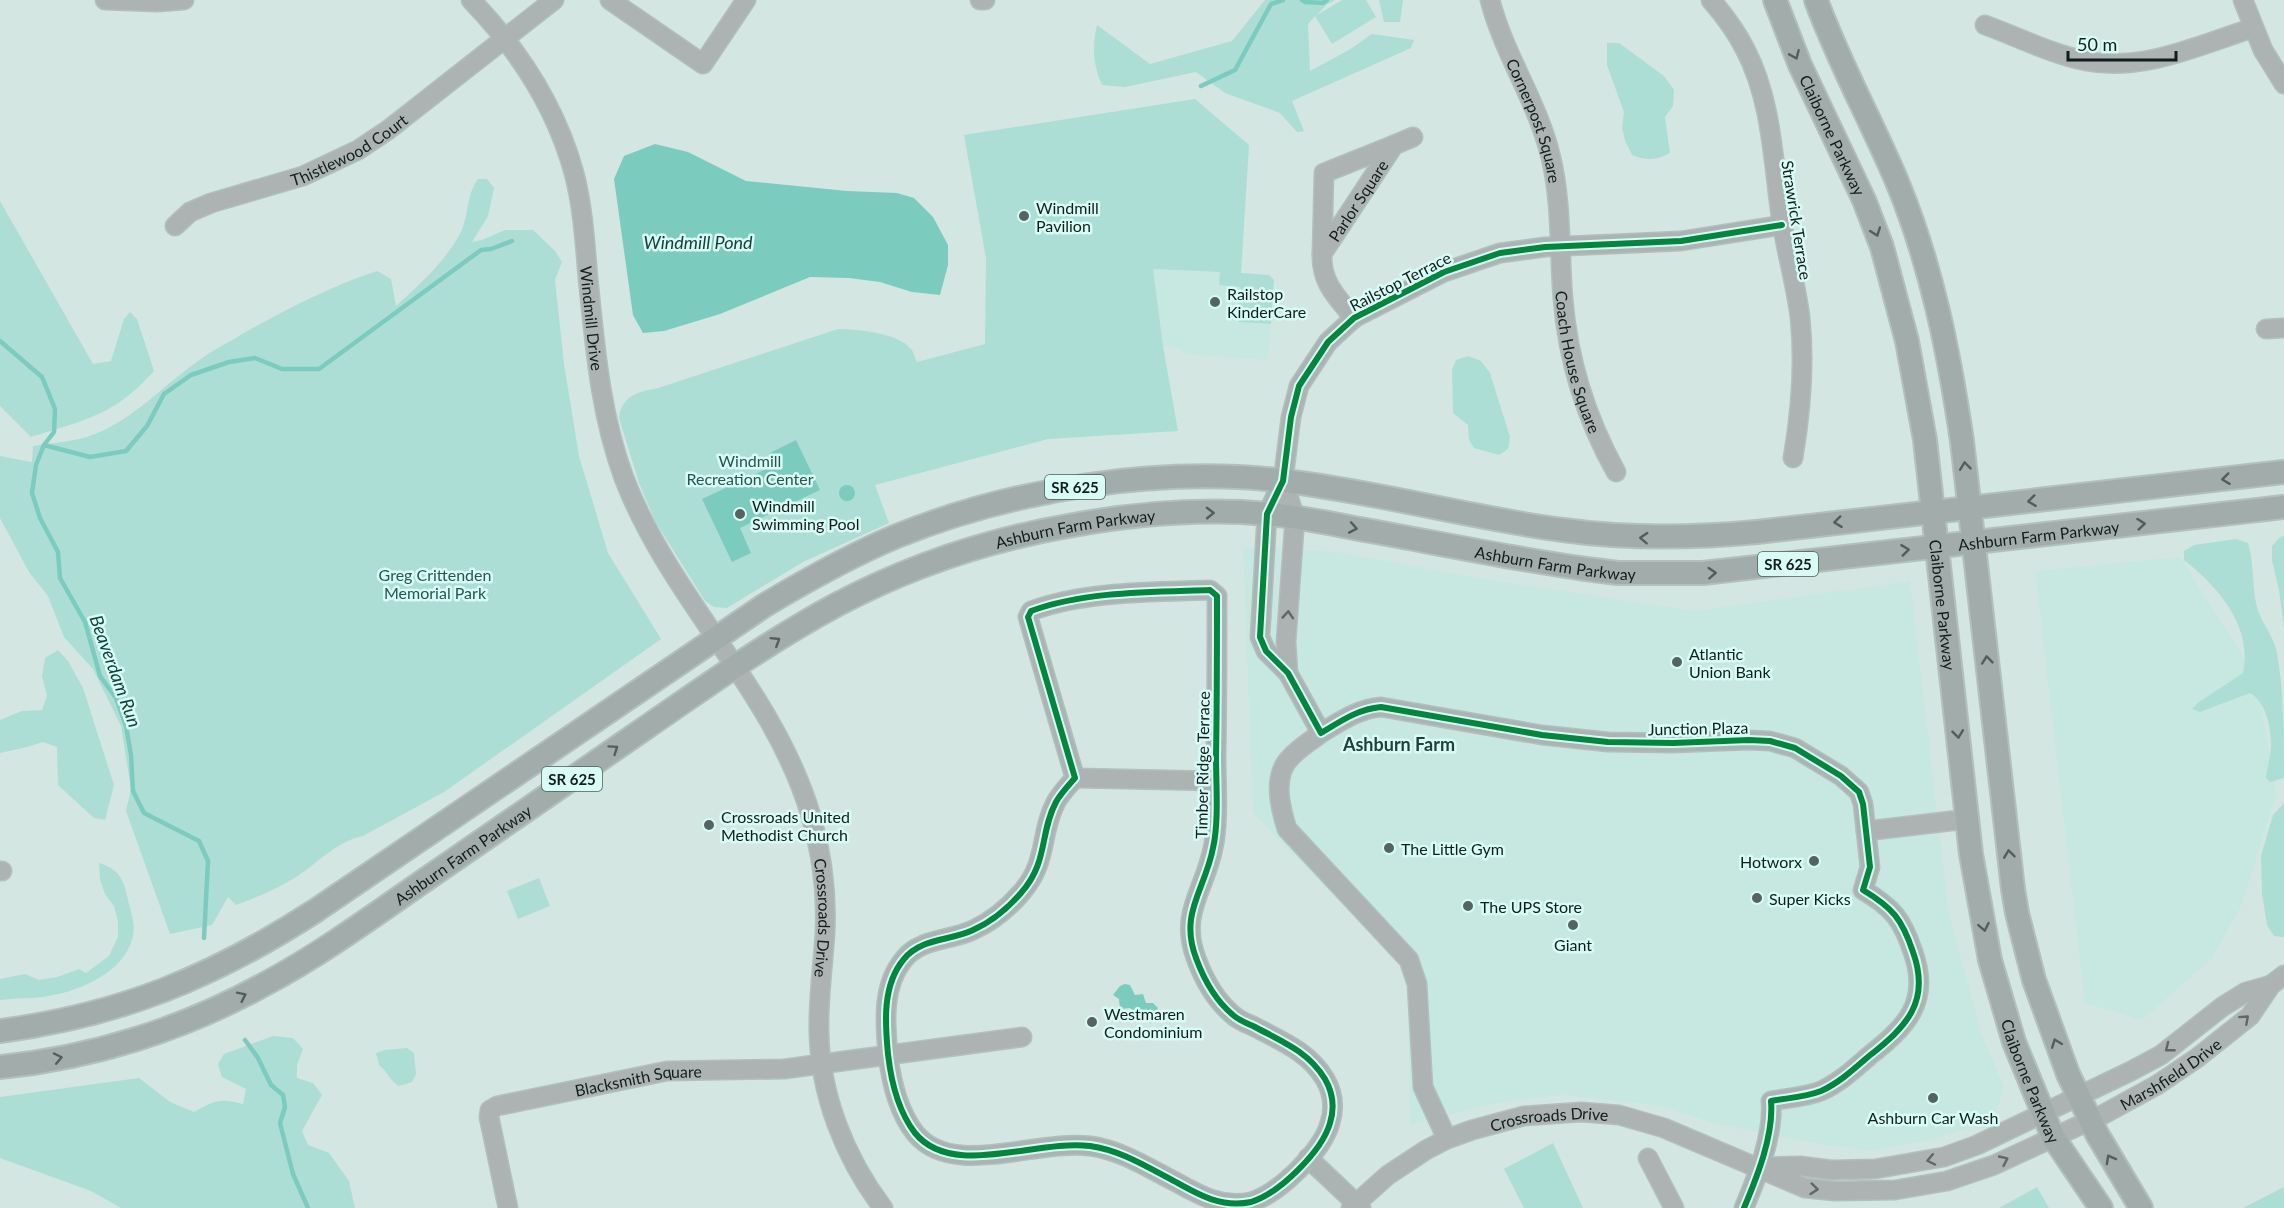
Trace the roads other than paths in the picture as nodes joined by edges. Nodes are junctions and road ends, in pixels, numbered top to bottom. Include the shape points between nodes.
1 (105, 0) edge
2 (184, 0) edge
3 (471, 0) edge
4 (554, 0) edge
5 (610, 0) edge
6 (746, 0) edge
7 (980, 0) edge
8 (985, 0) edge
9 (1490, 0) edge
10 (1711, 0) edge
11 (1775, 0) edge
12 (1816, 0) edge
13 (2242, 0) edge
14 (1985, 25) dead end
15 (2253, 28) junction
16 (506, 39) junction
17 (2284, 84) edge
18 (1413, 137) dead end
19 (1394, 145) junction
20 (1782, 225) junction
21 (175, 226) dead end
22 (1561, 246) junction
23 (1322, 255) junction
24 (1354, 318) junction
25 (1793, 458) dead end
26 (1616, 472) dead end
27 (2284, 472) edge
28 (1283, 481) junction
29 (2284, 507) edge
30 (1970, 508) junction
31 (1933, 512) junction
32 (1267, 514) junction
33 (1295, 518) junction
34 (1974, 543) junction
35 (1935, 546) junction
36 (716, 637) junction
37 (735, 666) junction
38 (1288, 673) junction
39 (1321, 733) junction
40 (1076, 778) junction
41 (1216, 781) junction
42 (1968, 819) junction
43 (1866, 831) junction
44 (2277, 980) edge
45 (0, 1030) edge
46 (1022, 1037) dead end
47 (888, 1056) junction
48 (822, 1063) junction
49 (0, 1067) edge
50 (2079, 1096) junction
51 (2043, 1113) junction
52 (2090, 1120) junction
53 (2053, 1137) junction
54 (1447, 1139) junction
55 (1308, 1158) junction
56 (1648, 1158) dead end
57 (1760, 1167) junction
58 (1356, 1206) edge
59 (508, 1208) edge
60 (883, 1208) edge
61 (1674, 1208) edge
62 (1744, 1208) edge
63 (2101, 1208) edge
64 (2141, 1208) edge

1 - 2 street
3 - 16 street, Windmill Drive
4 - 16 street, Thistlewood Court
5 - 6 street via 703,64
7 - 8 street
9 - 22 street, Cornerpost Square via 1497,28 1545,136 1557,189
10 - 20 street, Strawrick Terrace via 1745,48 1762,94
11 -> 31 main road, Claiborne Parkway via 1882,247 1914,376
30 -> 12 main road via 1952,371 1924,257 1898,183
13 - 15 street
14 - 15 street via 2086,61 2122,63 2170,56
15 - 17 street
16 - 21 street, Thistlewood Court via 358,150 303,176 190,212
16 - 36 street, Windmill Drive via 548,106 574,175 602,391 614,449 651,536
18 - 19 street, Parlor Square
19 - 23 street, Parlor Square
19 - 23 street, Parlor Square via 1324,173
20 - 22 street, Railstop Terrace via 1681,242
20 - 25 street, Strawrick Terrace via 1797,299 1803,360 1800,420
22 - 24 street, Railstop Terrace via 1524,248 1466,263
22 - 26 street, Coach House Square via 1563,299 1575,374 1588,416
23 - 24 street, Parlor Square via 1324,278
24 - 28 street, Railstop Terrace via 1328,342 1299,386
27 -> 30 main road, Ashburn Farm Parkway / SR 625
31 -> 28 main road, Ashburn Farm Parkway / SR 625 via 1738,534 1652,538 1561,530
28 - 32 street
28 - 33 street
28 - 36 main road, Ashburn Farm Parkway / SR 625 via 1208,477 1121,481 1056,490 972,511 897,536 834,565
34 -> 29 main road, Ashburn Farm Parkway / SR 625
30 - 31 main road, Ashburn Farm Parkway / SR 625
30 - 34 main road
31 - 35 main road, Claiborne Parkway
32 - 33 main road, Ashburn Farm Parkway / SR 625
37 -> 32 main road, Ashburn Farm Parkway / SR 625 via 837,604 894,577 970,549 1045,530 1111,520 1182,513
32 - 38 street via 1260,638 1266,651
33 -> 35 main road, Ashburn Farm Parkway / SR 625 via 1618,573 1732,571
38 -> 33 street via 1286,642
34 - 35 main road, Ashburn Farm Parkway / SR 625
50 -> 34 main road via 2044,1010 2017,913
35 -> 42 main road, Claiborne Parkway
36 - 37 street, Crossroads Drive
36 - 45 main road, Ashburn Farm Parkway / SR 625 via 315,911 248,952 177,986 123,1005
37 - 48 street, Crossroads Drive via 782,741 811,818 825,903 819,1032
49 -> 37 main road, Ashburn Farm Parkway / SR 625 via 54,1059 131,1040 261,987 399,898
38 - 39 street
39 - 43 street, Junction Plaza via 1355,713 1382,707 1542,735 1608,742 1770,741 1807,754 1850,783 1859,792
39 - 54 street, Junction Plaza via 1290,757 1281,771 1281,808 1287,829 1409,960 1417,984 1424,1087
40 - 41 street, Timber Ridge Terrace
40 - 41 street, Timber Ridge Terrace via 1028,617 1031,611 1134,593 1210,590 1217,596
40 - 47 street, Timber Ridge Terrace via 1055,804 1040,863 1020,894 973,930 929,942 905,957 893,975 887,997
41 - 55 street, Timber Ridge Terrace via 1214,845 1192,907 1190,937 1202,974 1220,1002 1235,1018 1310,1058 1329,1087 1334,1107 1330,1123 1318,1148
42 - 43 street
42 -> 51 main road, Claiborne Parkway via 1990,960 2014,1042
43 - 57 street, Junction Plaza via 1870,867 1863,890 1883,902 1905,928 1919,976 1915,1007 1897,1034 1840,1080 1819,1092 1771,1101 1772,1114
44 -> 50 street, Marshfield Drive via 2222,1007 2161,1055
52 -> 44 street, Marshfield Drive via 2157,1085 2197,1058 2250,1016
46 - 47 street
47 - 48 street, Blacksmith Square
47 - 55 street, Timber Ridge Terrace via 898,1104 908,1124 934,1150 956,1156 1072,1144 1102,1148 1138,1162 1202,1198 1230,1206 1266,1196
48 - 59 street, Blacksmith Square via 784,1069 667,1071 497,1106 490,1110 489,1117
48 - 60 street, Crossroads Drive via 832,1112 844,1142 857,1171
50 - 51 street, Marshfield Drive
50 - 52 main road
51 - 53 main road, Claiborne Parkway
51 -> 57 street, Crossroads Drive via 1977,1145 1909,1164 1831,1170
52 - 53 street, Marshfield Drive
64 -> 52 main road
57 -> 53 street, Crossroads Drive via 1805,1188 1895,1190 1957,1178
53 - 63 main road, Claiborne Parkway
54 - 57 street, Crossroads Drive via 1524,1116 1610,1114 1664,1128
54 - 58 street, Crossroads Drive via 1388,1175
55 - 58 street
56 - 61 street
57 - 62 street

